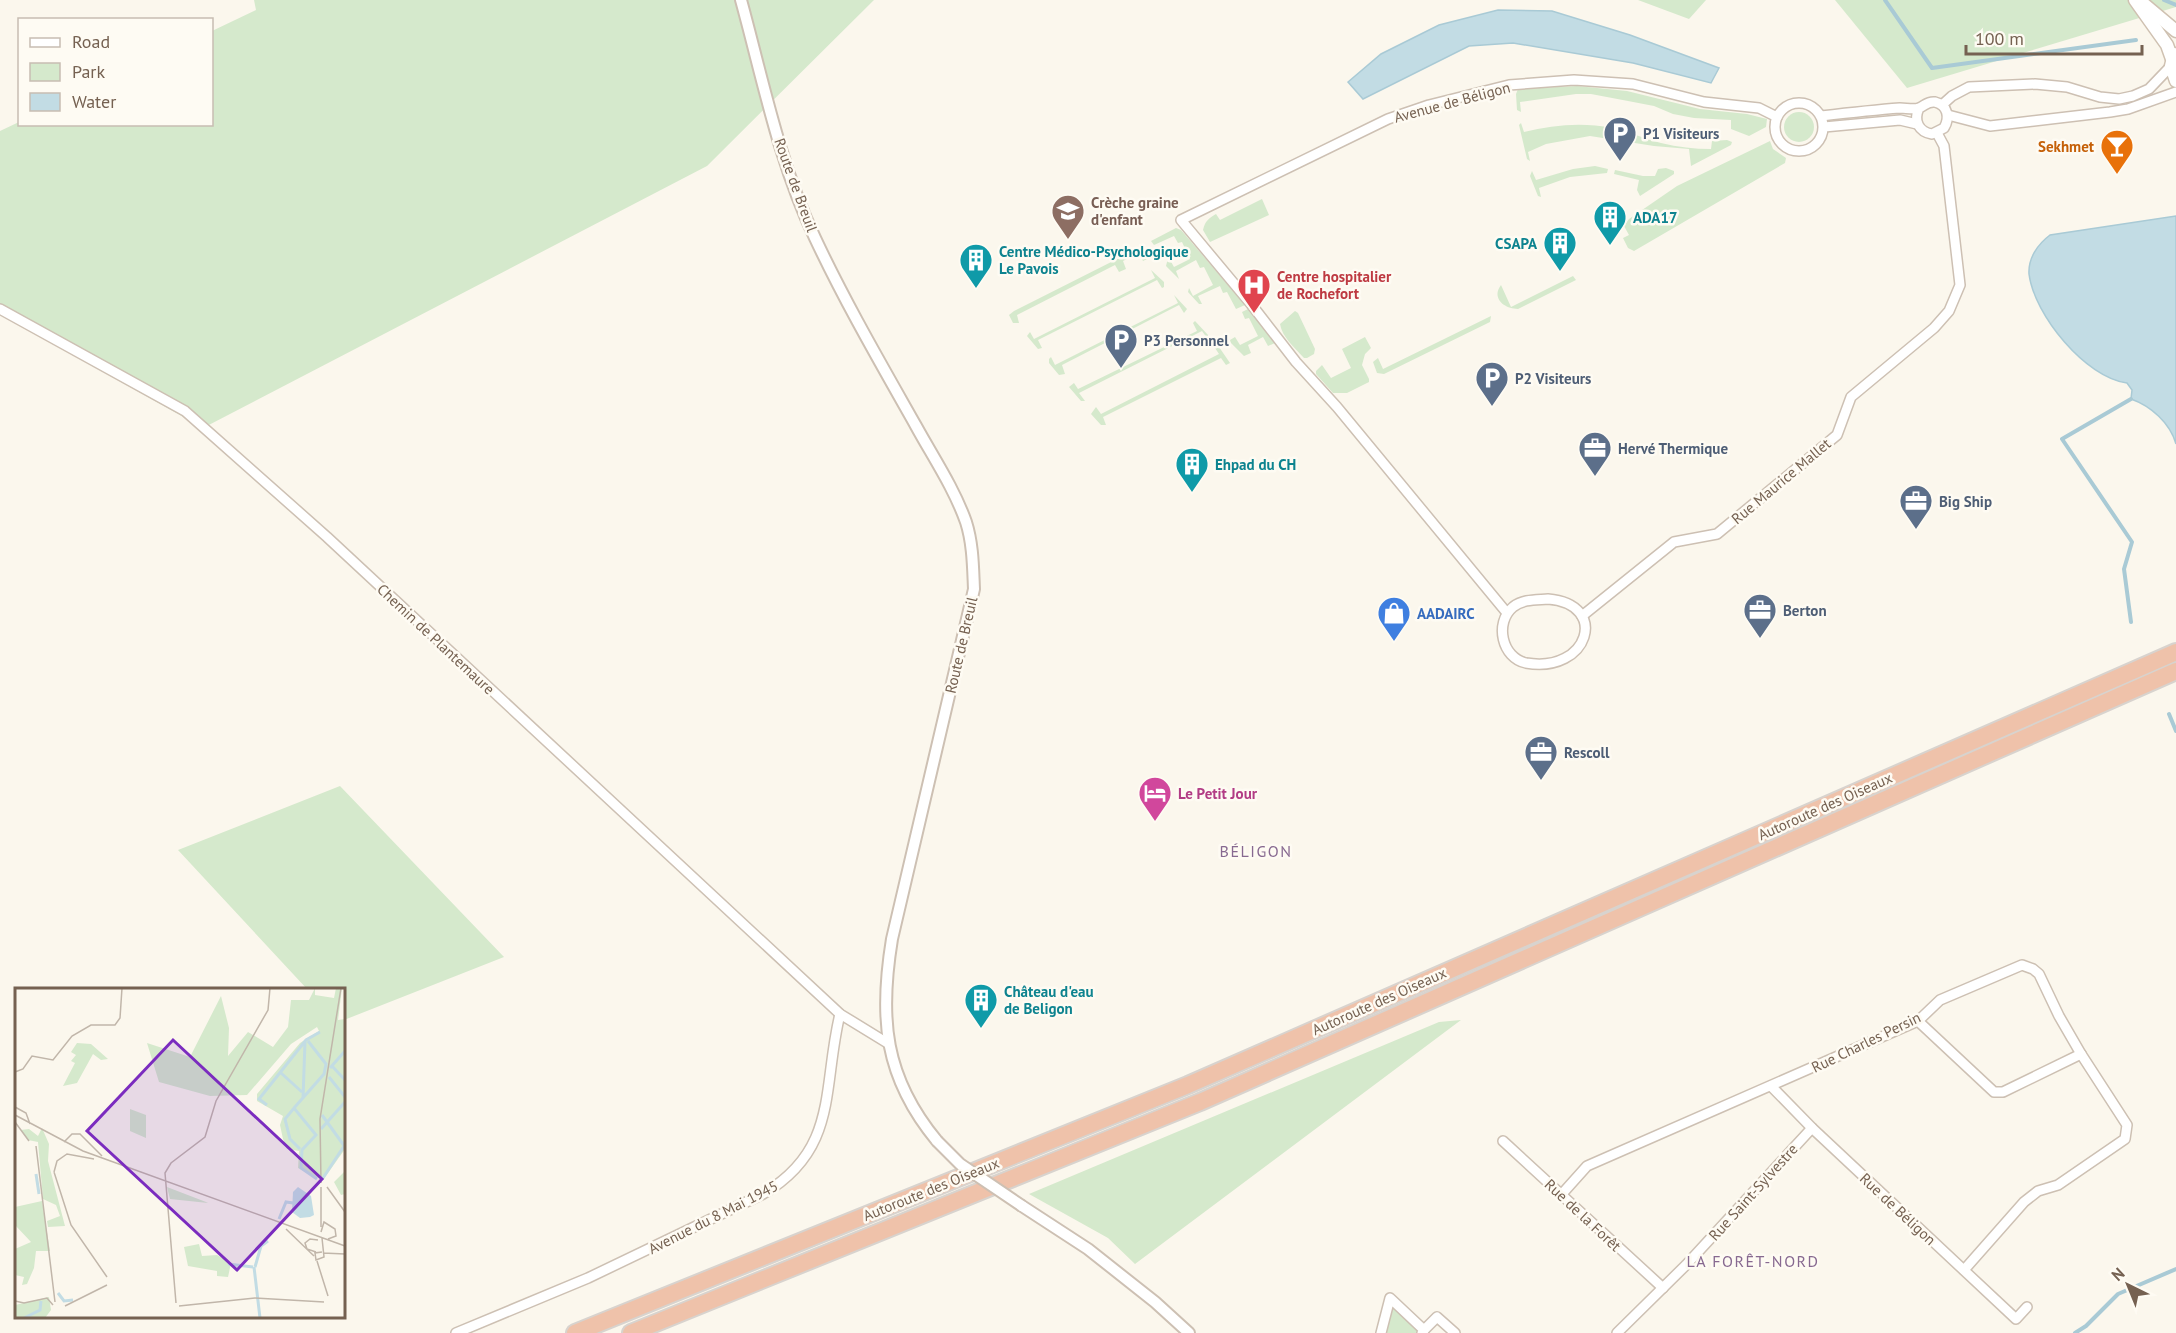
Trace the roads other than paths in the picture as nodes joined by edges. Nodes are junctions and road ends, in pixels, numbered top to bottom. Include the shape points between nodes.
1 (741, 0) edge
2 (2135, 0) edge
3 (2140, 0) edge
4 (2176, 31) edge
5 (2173, 58) edge
6 (2176, 81) edge
7 (2176, 92) edge
8 (1942, 105) junction
9 (1919, 108) junction
10 (1821, 116) junction
11 (1948, 116) junction
12 (1777, 117) junction
13 (1917, 124) junction
14 (1824, 127) junction
15 (1937, 133) junction
16 (0, 309) edge
17 (1508, 613) junction
18 (1582, 616) junction
19 (2176, 652) edge
20 (2176, 671) edge
21 (2176, 680) edge
22 (2066, 720) junction
23 (840, 1014) junction
24 (1918, 1021) junction
25 (889, 1044) junction
26 (2081, 1054) junction
27 (1771, 1086) junction
28 (1812, 1128) junction
29 (1503, 1142) dead end
30 (1562, 1195) junction
31 (1964, 1270) junction
32 (1663, 1288) junction
33 (2027, 1307) dead end
34 (579, 1331) edge
35 (1423, 1332) edge
36 (456, 1333) edge
37 (631, 1333) edge
38 (1189, 1333) edge
39 (1381, 1333) edge
40 (1455, 1333) edge
41 (1617, 1333) edge

1 - 25 street, Route de Breuil via 799,202 815,239 950,486 966,523 973,553 974,590 892,939 885,990
2 - 5 main road
3 - 4 main road
5 - 6 main road
5 - 8 street via 2149,88 2119,99 2035,84 1969,87
7 - 11 street via 2128,109 1990,126
8 - 9 street via 1928,103
8 - 11 street
9 - 10 street
9 - 13 street
10 - 12 street via 1810,105 1795,103
10 - 14 street
11 - 15 street via 1947,124
12 - 14 street via 1779,140 1795,151 1815,146
12 - 17 street, Avenue de Béligon via 1759,108 1704,102 1633,84 1574,80 1509,85 1388,119 1181,220
13 - 14 street via 1900,120
13 - 15 street via 1923,131
15 - 18 street, Rue Maurice Mallet via 1944,146 1960,285 1949,311 1851,397 1837,435 1717,534 1674,542
16 - 23 street, Chemin de Plantemaure via 185,411 327,537
17 - 18 street via 1522,602 1548,599 1563,600
17 - 18 street via 1502,625 1507,648 1519,660 1537,663 1561,661 1576,651 1583,640
19 - 34 highway, Autoroute des Oiseaux via 1188,1085
20 - 22 highway, Autoroute des Oiseaux
21 - 22 highway
22 - 37 highway, Autoroute des Oiseaux via 1200,1102
23 - 25 street
23 - 36 street, Avenue du 8 Mai 1945 via 820,1128 810,1151 782,1183 588,1278
24 - 26 street via 1994,1092 2003,1092
24 - 26 street, Rue Charles Persin via 1940,1000 2022,965 2039,974
24 - 27 street, Rue Charles Persin
25 - 38 street, Route de Breuil, bridge via 906,1097 924,1126 960,1164 1088,1249
26 - 31 street, Rue Charles Persin via 2127,1125 2125,1139 2058,1185 2038,1191 2024,1202
27 - 28 street, Rue de Béligon
27 - 30 street, Rue Charles Persin via 1587,1166
28 - 31 street, Rue de Béligon
28 - 32 street, Rue Saint-Sylvestre
29 - 30 street, Rue de la Forêt
30 - 32 street, Rue de la Forêt
31 - 33 street, Rue de Béligon via 2016,1319
32 - 41 street, Rue Saint-Sylvestre
35 - 39 street via 1390,1298
35 - 40 street via 1437,1317

